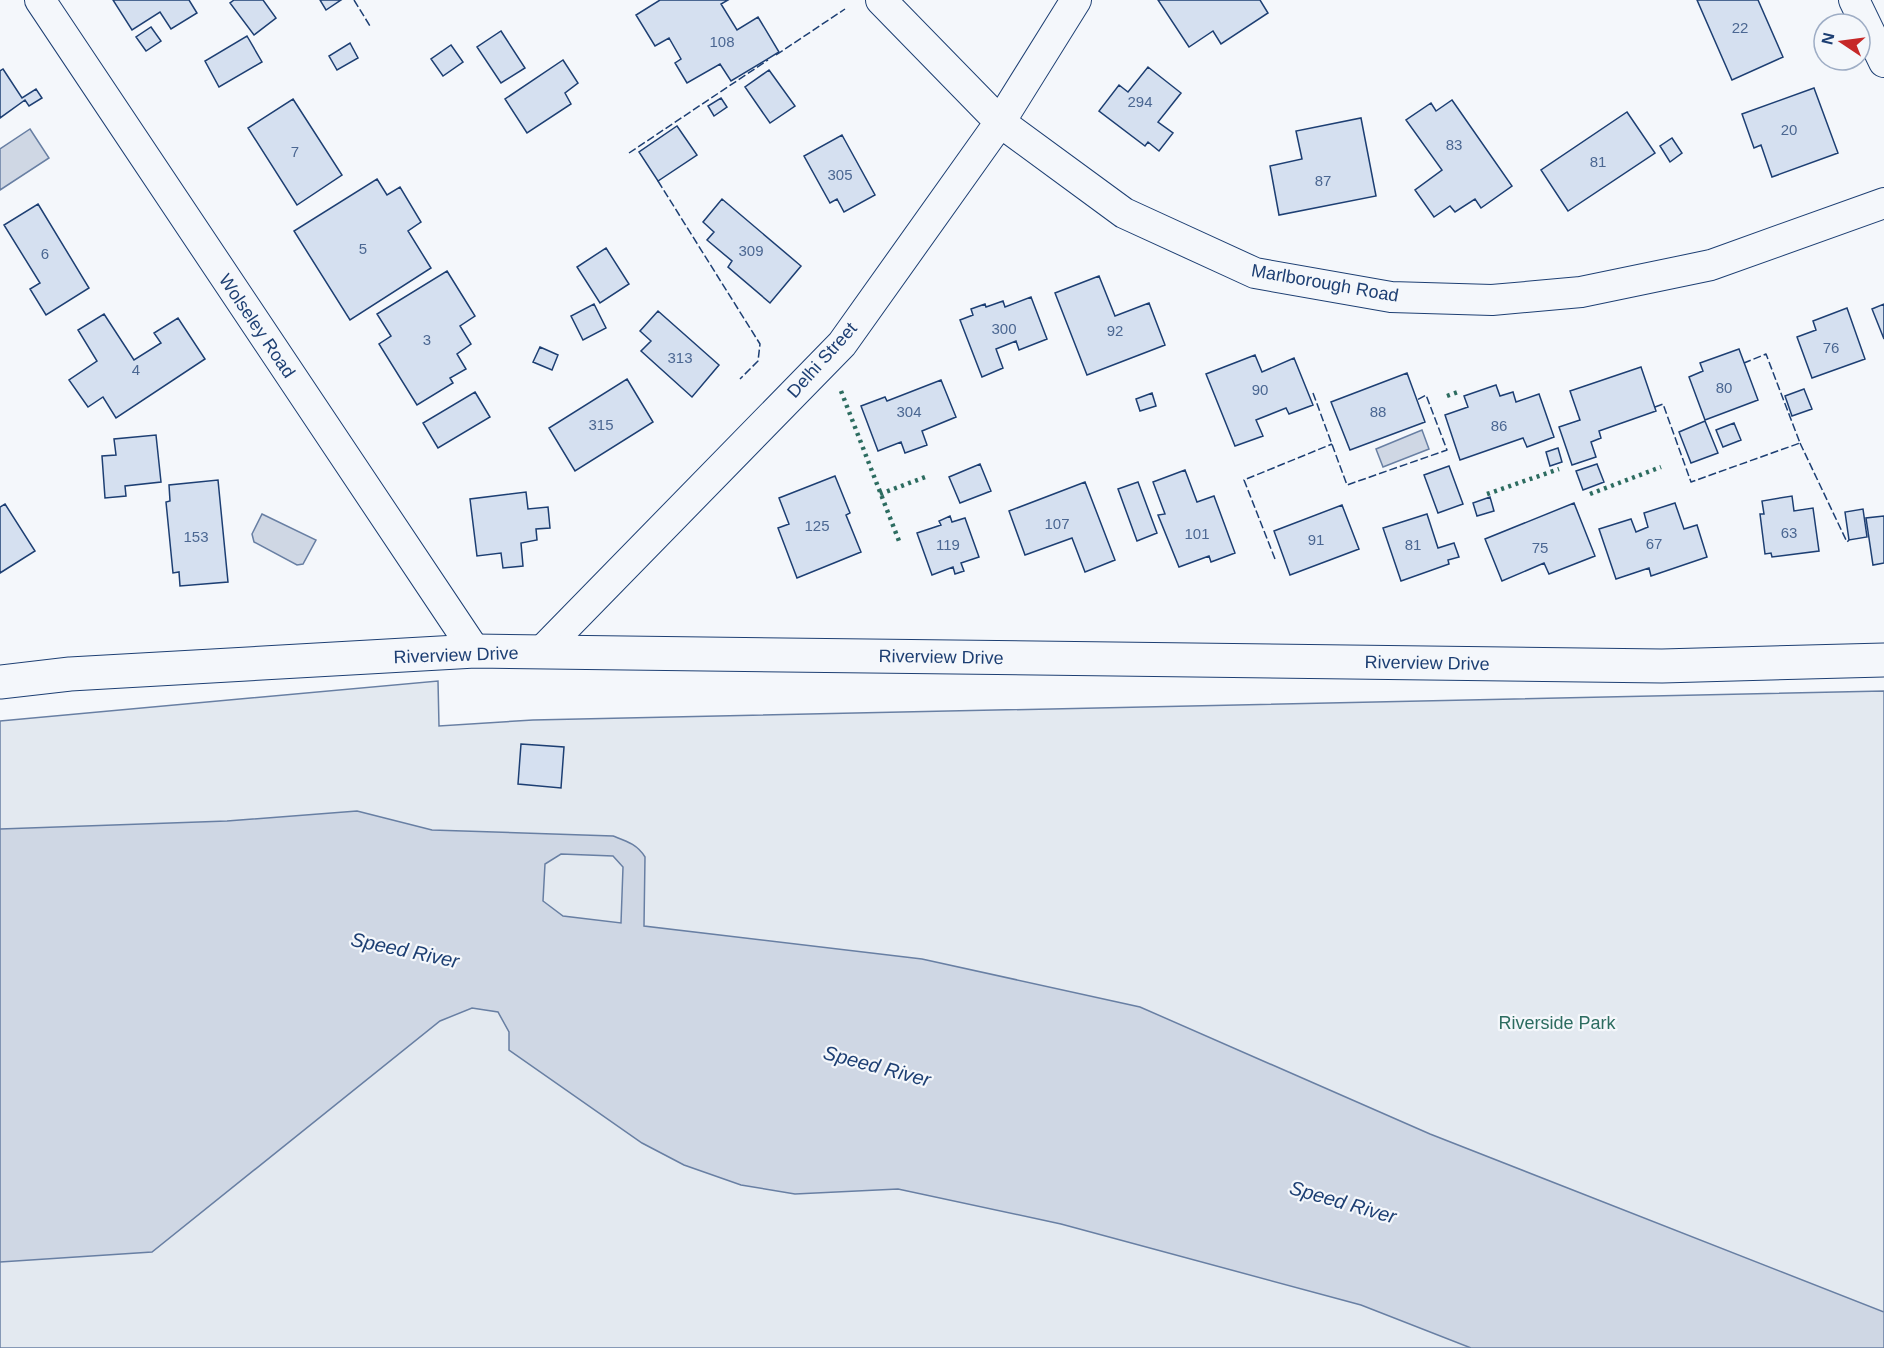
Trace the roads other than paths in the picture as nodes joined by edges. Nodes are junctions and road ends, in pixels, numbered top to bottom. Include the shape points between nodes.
1 (40, 0) edge
2 (881, 0) edge
3 (1076, 0) edge
4 (1854, 0) edge
5 (1884, 62) edge
6 (1000, 122) junction
7 (1884, 203) edge
8 (475, 651) junction
9 (541, 652) junction
10 (1884, 660) edge
11 (0, 682) edge

1 - 8 street, Wolseley Road
2 - 6 street, Marlborough Road
3 - 6 street, Delhi Street
4 - 5 street
6 - 7 street, Marlborough Road via 1124,213 1255,273 1390,297 1492,300 1581,292 1711,265
6 - 9 street, Delhi Street via 842,344
8 - 9 street, Riverview Drive
8 - 11 street, Riverview Drive via 70,674
9 - 10 street, Riverview Drive via 1662,666

